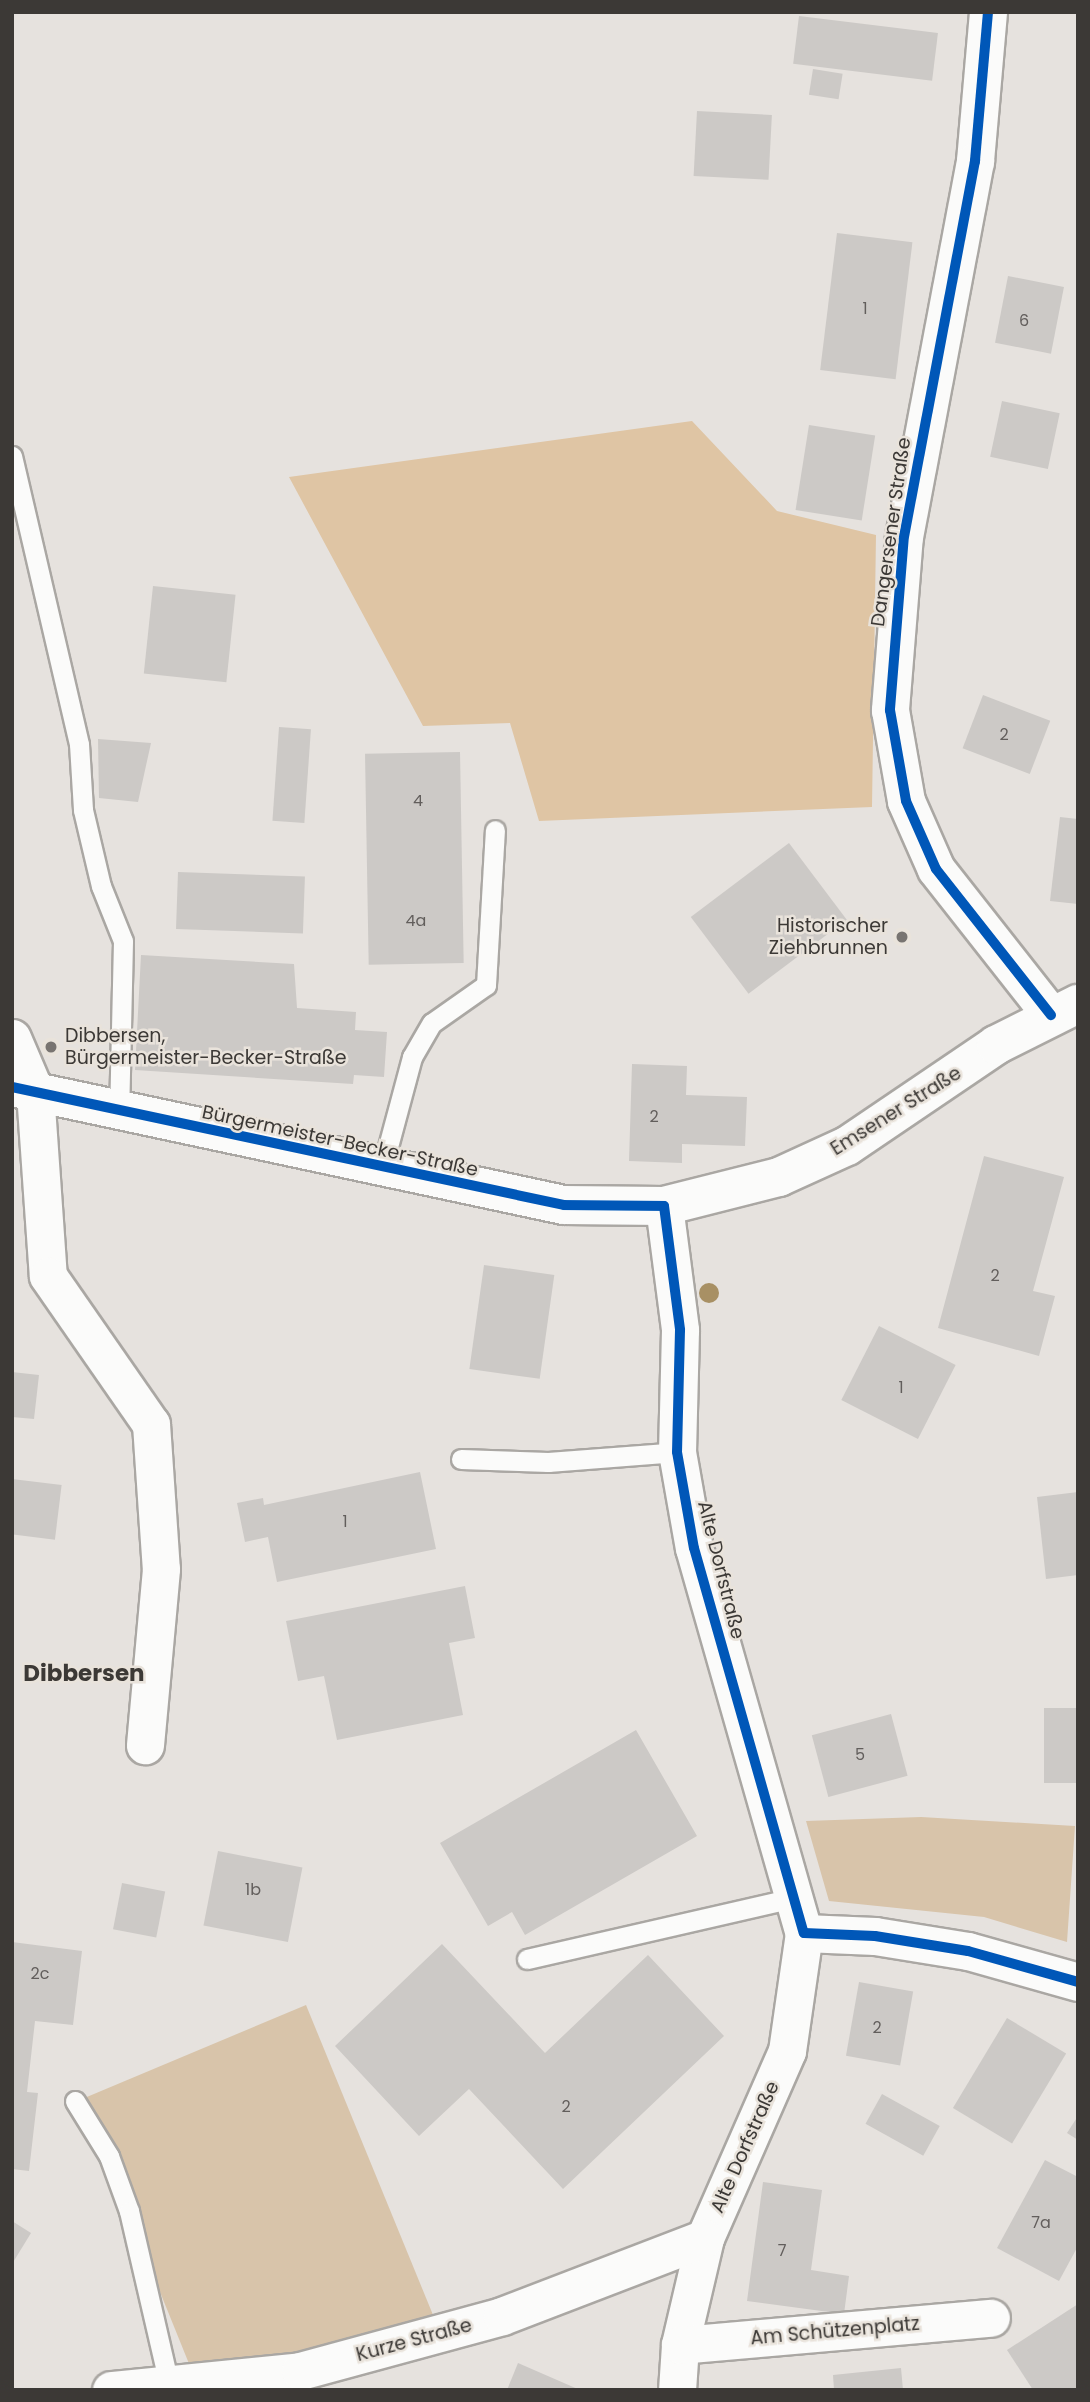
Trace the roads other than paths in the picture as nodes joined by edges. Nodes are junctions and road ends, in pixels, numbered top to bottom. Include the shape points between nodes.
1 (988, 12) edge
2 (12, 456) edge
3 (495, 830) dead end
4 (1064, 1009) edge
5 (12, 1038) edge
6 (24, 1089) edge
7 (118, 1112) junction
8 (382, 1169) junction
9 (664, 1206) junction
10 (677, 1452) junction
11 (461, 1459) dead end
12 (145, 1745) dead end
13 (797, 1897) junction
14 (804, 1933) junction
15 (527, 1959) dead end
16 (1078, 1982) edge
17 (75, 2101) dead end
18 (705, 2238) junction
19 (991, 2318) dead end
20 (680, 2345) junction
21 (169, 2384) junction
22 (111, 2390) edge
23 (677, 2390) edge

1 - 4 street, Dangersener Straße via 975,161 904,535 890,710 906,801 936,869
2 - 7 lane via 79,744 86,823 101,886 123,941
3 - 8 lane via 486,985 432,1023 412,1057
4 - 9 street, Emsener Straße via 996,1045 847,1146 779,1177
5 - 6 street
6 - 7 street, Bürgermeister-Becker-Straße
6 - 12 street via 48,1276 151,1424 161,1569
7 - 8 street, Bürgermeister-Becker-Straße
8 - 9 street, Bürgermeister-Becker-Straße via 564,1205
9 - 10 street, Alte Dorfstraße via 680,1330
10 - 11 lane via 548,1462
10 - 13 street, Alte Dorfstraße via 694,1548
13 - 14 street, Alte Dorfstraße
13 - 15 lane
14 - 16 street via 875,1936 968,1951
14 - 18 street, Alte Dorfstraße via 787,2051
17 - 21 lane via 109,2156 129,2211
18 - 20 street, Alte Dorfstraße
18 - 21 street, Kurze Straße via 502,2316 300,2371
19 - 20 street, Am Schützenplatz
20 - 23 street, Alte Dorfstraße
21 - 22 street, Kurze Straße

